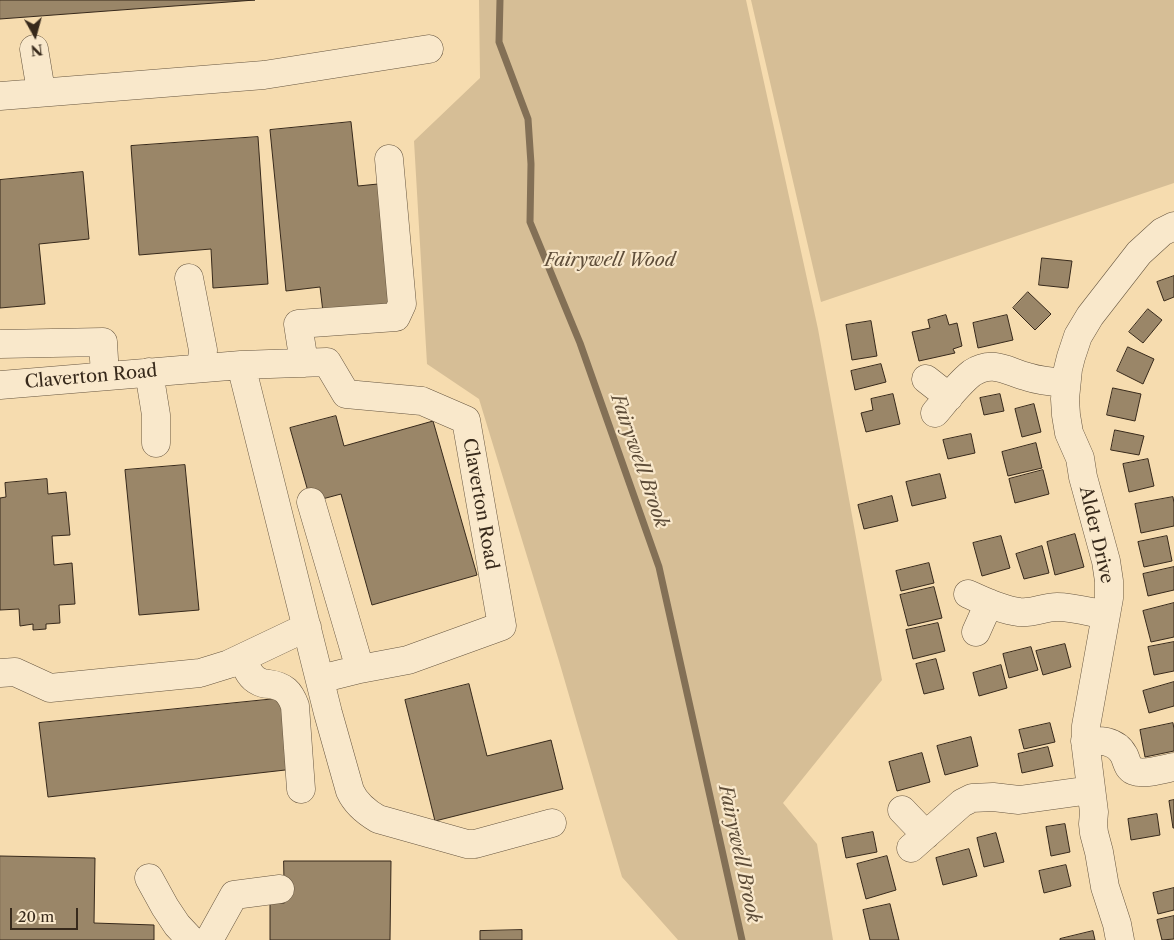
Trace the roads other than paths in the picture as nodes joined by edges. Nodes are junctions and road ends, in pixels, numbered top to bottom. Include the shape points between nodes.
1 (34, 49) dead end
2 (429, 49) dead end
3 (39, 93) junction
4 (0, 96) edge
5 (389, 159) dead end
6 (1174, 226) edge
7 (189, 278) dead end
8 (0, 344) edge
9 (316, 362) junction
10 (241, 365) junction
11 (201, 368) junction
12 (149, 372) junction
13 (105, 376) junction
14 (926, 379) dead end
15 (1066, 383) junction
16 (0, 384) edge
17 (156, 443) dead end
18 (311, 502) dead end
19 (1106, 615) junction
20 (307, 627) junction
21 (976, 632) dead end
22 (235, 661) junction
23 (360, 668) junction
24 (0, 673) edge
25 (320, 680) junction
26 (1085, 741) junction
27 (1174, 767) edge
28 (302, 789) dead end
29 (1091, 790) junction
30 (902, 810) dead end
31 (552, 823) dead end
32 (149, 878) dead end
33 (280, 889) dead end
34 (191, 940) edge
35 (209, 940) edge
36 (1120, 940) edge

1 - 3 street
2 - 3 street via 264,75
3 - 4 street
5 - 9 street via 402,304 396,317 298,324
6 - 15 street, Alder Drive via 1162,232 1139,253 1090,316 1074,346
7 - 11 street via 203,350
8 - 13 street via 103,342
9 - 10 street, Claverton Road
9 - 23 street, Claverton Road via 346,394 422,401 466,420 502,626 408,660
10 - 11 street, Claverton Road
10 - 20 street
11 - 12 street, Claverton Road
12 - 13 street, Claverton Road
12 - 17 street via 156,415
13 - 16 street, Claverton Road
14 - 15 street via 942,405 972,373 987,368 1005,368 1026,377
15 - 19 street, Alder Drive via 1065,407 1070,433 1080,458 1082,477 1108,572 1110,590
18 - 23 street
19 - 21 street via 1058,607 1019,612 979,599
19 - 26 street, Alder Drive
20 - 22 street
20 - 25 street
22 - 24 street via 200,673 50,688 14,672
22 - 28 street via 257,681 283,687 292,698
23 - 25 street
25 - 31 street via 350,791 366,812 378,819 467,844
26 - 27 street via 1103,740 1117,746 1128,766 1135,771
26 - 29 street, Alder Drive
29 - 30 street via 1019,800 972,798 918,841
29 - 36 street, Alder Drive via 1094,833
32 - 34 street via 177,925
33 - 35 street via 234,895

